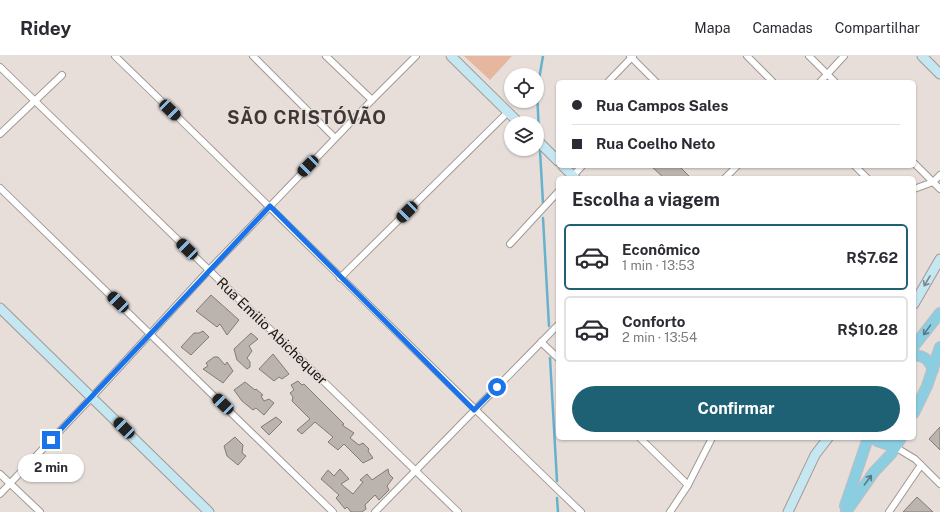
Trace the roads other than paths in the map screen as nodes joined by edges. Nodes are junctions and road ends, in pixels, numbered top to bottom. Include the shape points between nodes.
1 (115, 56) edge
2 (253, 56) edge
3 (326, 56) edge
4 (416, 56) edge
5 (451, 56) edge
6 (632, 56) edge
7 (747, 56) edge
8 (809, 56) edge
9 (844, 56) edge
10 (922, 56) edge
11 (0, 67) edge
12 (827, 74) junction
13 (940, 74) edge
14 (62, 75) dead end
15 (610, 80) edge
16 (654, 80) edge
17 (771, 80) edge
18 (822, 80) edge
19 (833, 80) edge
20 (372, 100) junction
21 (36, 102) junction
22 (508, 112) junction
23 (512, 116) edge
24 (0, 134) edge
25 (335, 138) junction
26 (544, 147) edge
27 (556, 159) edge
28 (916, 165) edge
29 (565, 168) edge
30 (580, 168) edge
31 (735, 168) edge
32 (857, 168) edge
33 (940, 175) edge
34 (572, 176) edge
35 (574, 176) edge
36 (727, 176) edge
37 (865, 176) edge
38 (932, 182) junction
39 (0, 188) edge
40 (916, 188) edge
41 (940, 190) edge
42 (556, 194) edge
43 (270, 206) junction
44 (510, 244) dead end
45 (940, 259) edge
46 (209, 270) junction
47 (340, 278) junction
48 (916, 301) edge
49 (0, 308) edge
50 (940, 313) edge
51 (556, 327) edge
52 (150, 333) junction
53 (541, 342) junction
54 (916, 343) edge
55 (940, 347) edge
56 (916, 355) edge
57 (556, 356) edge
58 (937, 372) edge
59 (92, 397) junction
60 (916, 409) edge
61 (474, 410) junction
62 (642, 440) edge
63 (711, 440) edge
64 (826, 440) edge
65 (867, 440) edge
66 (876, 440) edge
67 (900, 440) edge
68 (898, 449) junction
69 (921, 465) junction
70 (416, 470) junction
71 (0, 474) edge
72 (10, 483) junction
73 (940, 484) edge
74 (688, 485) junction
75 (0, 494) edge
76 (40, 512) edge
77 (209, 512) edge
78 (333, 512) edge
79 (375, 512) edge
80 (458, 512) edge
81 (580, 512) edge
82 (670, 512) edge
83 (788, 512) edge
84 (843, 512) edge
85 (846, 512) edge
86 (889, 512) edge

1 - 43 street
2 - 25 street
3 - 20 street
4 - 20 street
5 - 22 street
6 - 15 street
6 - 16 street
7 - 17 street
8 - 12 street
9 - 12 street
10 - 13 street
11 - 21 street, Rua Emilio Abichequer
12 - 18 street
12 - 19 street
14 - 21 street
20 - 25 street
21 - 24 street
21 - 46 street, Rua Emilio Abichequer
22 - 23 street
22 - 47 street
25 - 43 street
26 - 27 street
28 - 38 street
29 - 34 street
30 - 35 street
31 - 36 street
32 - 37 street
33 - 38 street
38 - 40 street
38 - 41 street
39 - 52 street
42 - 44 street
43 - 46 street
43 - 47 street
45 -> 48 street
46 - 52 street
46 - 70 street, Rua Emilio Abichequer
47 - 61 street
49 - 59 street
50 -> 54 main road
51 - 53 street
52 - 59 street
52 - 78 street
53 - 57 street
53 - 61 street
55 - 58 main road
56 - 58 main road via 925,358
58 - 60 main road
59 - 72 street
59 - 77 street
61 - 70 street
61 - 81 street
62 - 74 street
63 - 74 street
64 - 83 street via 815,455
65 - 84 main road
66 - 68 main road
67 - 68 main road
68 - 69 street
85 -> 68 main road via 874,472
69 - 73 street
69 - 86 street
70 - 79 street
70 - 80 street, Rua Emilio Abichequer
71 - 72 street
72 - 75 street
72 - 76 street
74 - 82 street

